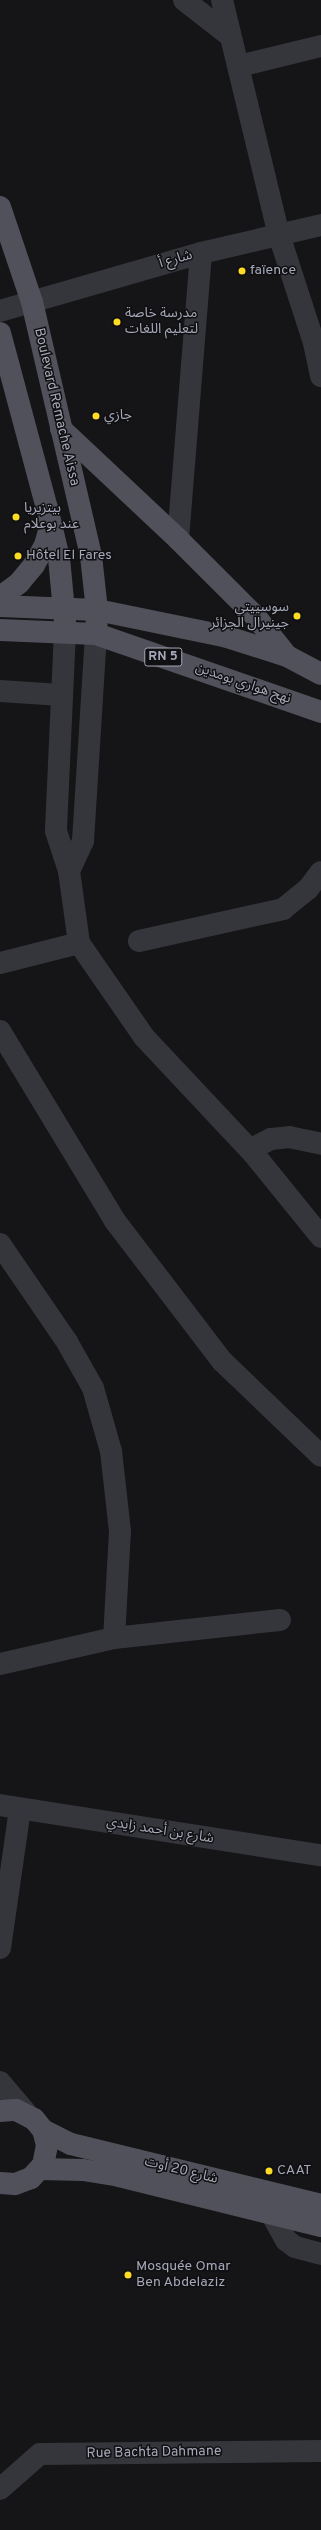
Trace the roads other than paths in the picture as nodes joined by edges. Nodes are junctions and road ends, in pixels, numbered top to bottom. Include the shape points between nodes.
1 (184, 0) edge
2 (222, 0) edge
3 (229, 35) junction
4 (321, 46) edge
5 (239, 66) junction
6 (0, 207) edge
7 (321, 224) edge
8 (279, 235) junction
9 (201, 253) junction
10 (32, 302) junction
11 (0, 311) edge
12 (0, 333) edge
13 (321, 376) edge
14 (61, 429) junction
15 (51, 524) junction
16 (178, 539) junction
17 (0, 596) edge
18 (0, 606) edge
19 (66, 608) junction
20 (98, 610) junction
21 (0, 630) edge
22 (65, 632) junction
23 (96, 634) junction
24 (287, 656) junction
25 (321, 674) edge
26 (0, 691) edge
27 (62, 694) junction
28 (321, 712) edge
29 (69, 871) junction
30 (321, 872) edge
31 (139, 940) dead end
32 (79, 943) junction
33 (0, 963) edge
34 (0, 1031) edge
35 (321, 1144) edge
36 (253, 1154) junction
37 (321, 1236) edge
38 (0, 1244) edge
39 (321, 1456) edge
40 (280, 1620) dead end
41 (114, 1638) junction
42 (0, 1664) edge
43 (10, 1807) edge
44 (321, 1855) edge
45 (0, 1948) edge
46 (0, 2082) edge
47 (0, 2111) edge
48 (36, 2122) junction
49 (40, 2169) junction
50 (10, 2183) edge
51 (0, 2199) edge
52 (321, 2205) edge
53 (272, 2215) junction
54 (321, 2226) edge
55 (321, 2254) edge
56 (321, 2451) edge
57 (0, 2489) edge

1 - 3 street
2 - 3 street
3 - 5 street
4 - 5 street
5 - 8 street
6 - 10 main road, Boulevard Remache Aissa
7 - 8 street, شارع أ
8 - 9 street, شارع أ
8 - 13 street via 314,343
9 - 10 street, شارع أ
9 - 16 street
10 - 11 street, شارع أ
10 - 14 main road, Boulevard Remache Aissa
12 - 15 main road
14 - 16 main road
14 - 20 main road, Boulevard Remache Aissa via 91,556
15 - 17 main road via 45,545 34,565 19,583
15 - 19 main road
16 - 24 main road via 255,616
18 - 19 main road, RN 5
19 - 20 main road, RN 5
19 - 22 main road
20 - 23 main road, Boulevard Remache Aissa
20 - 24 main road, RN 5 via 224,636
21 - 22 main road, نهج هواري بومدين / RN 5
22 - 23 main road, نهج هواري بومدين / RN 5
22 - 27 street
23 - 28 main road, نهج هواري بومدين / RN 5
23 - 29 street via 83,841
24 - 25 main road, RN 5
26 - 27 street
27 - 29 street via 56,831
29 - 32 street
30 - 31 street via 308,889 283,909
32 - 33 street
32 - 36 street via 144,1037
34 - 39 street via 115,1221 222,1361
35 - 36 street via 289,1137 271,1139
36 - 37 street
38 - 41 street via 67,1342 93,1388 111,1451 120,1531
40 - 41 street
41 - 42 street
43 - 44 street, شارع بن أحمد زايدي
43 - 45 street
46 - 48 street
47 - 48 main road, شارع 20 أوت via 16,2110
48 - 49 main road via 47,2150
48 - 52 main road, شارع 20 أوت via 70,2144
49 - 50 main road
49 - 53 main road, شارع 20 أوت via 83,2170 119,2176
50 - 51 main road
53 - 54 main road, شارع 20 أوت
53 - 55 street via 286,2240 295,2247
56 - 57 street, Rue Bachta Dahmane via 40,2454

